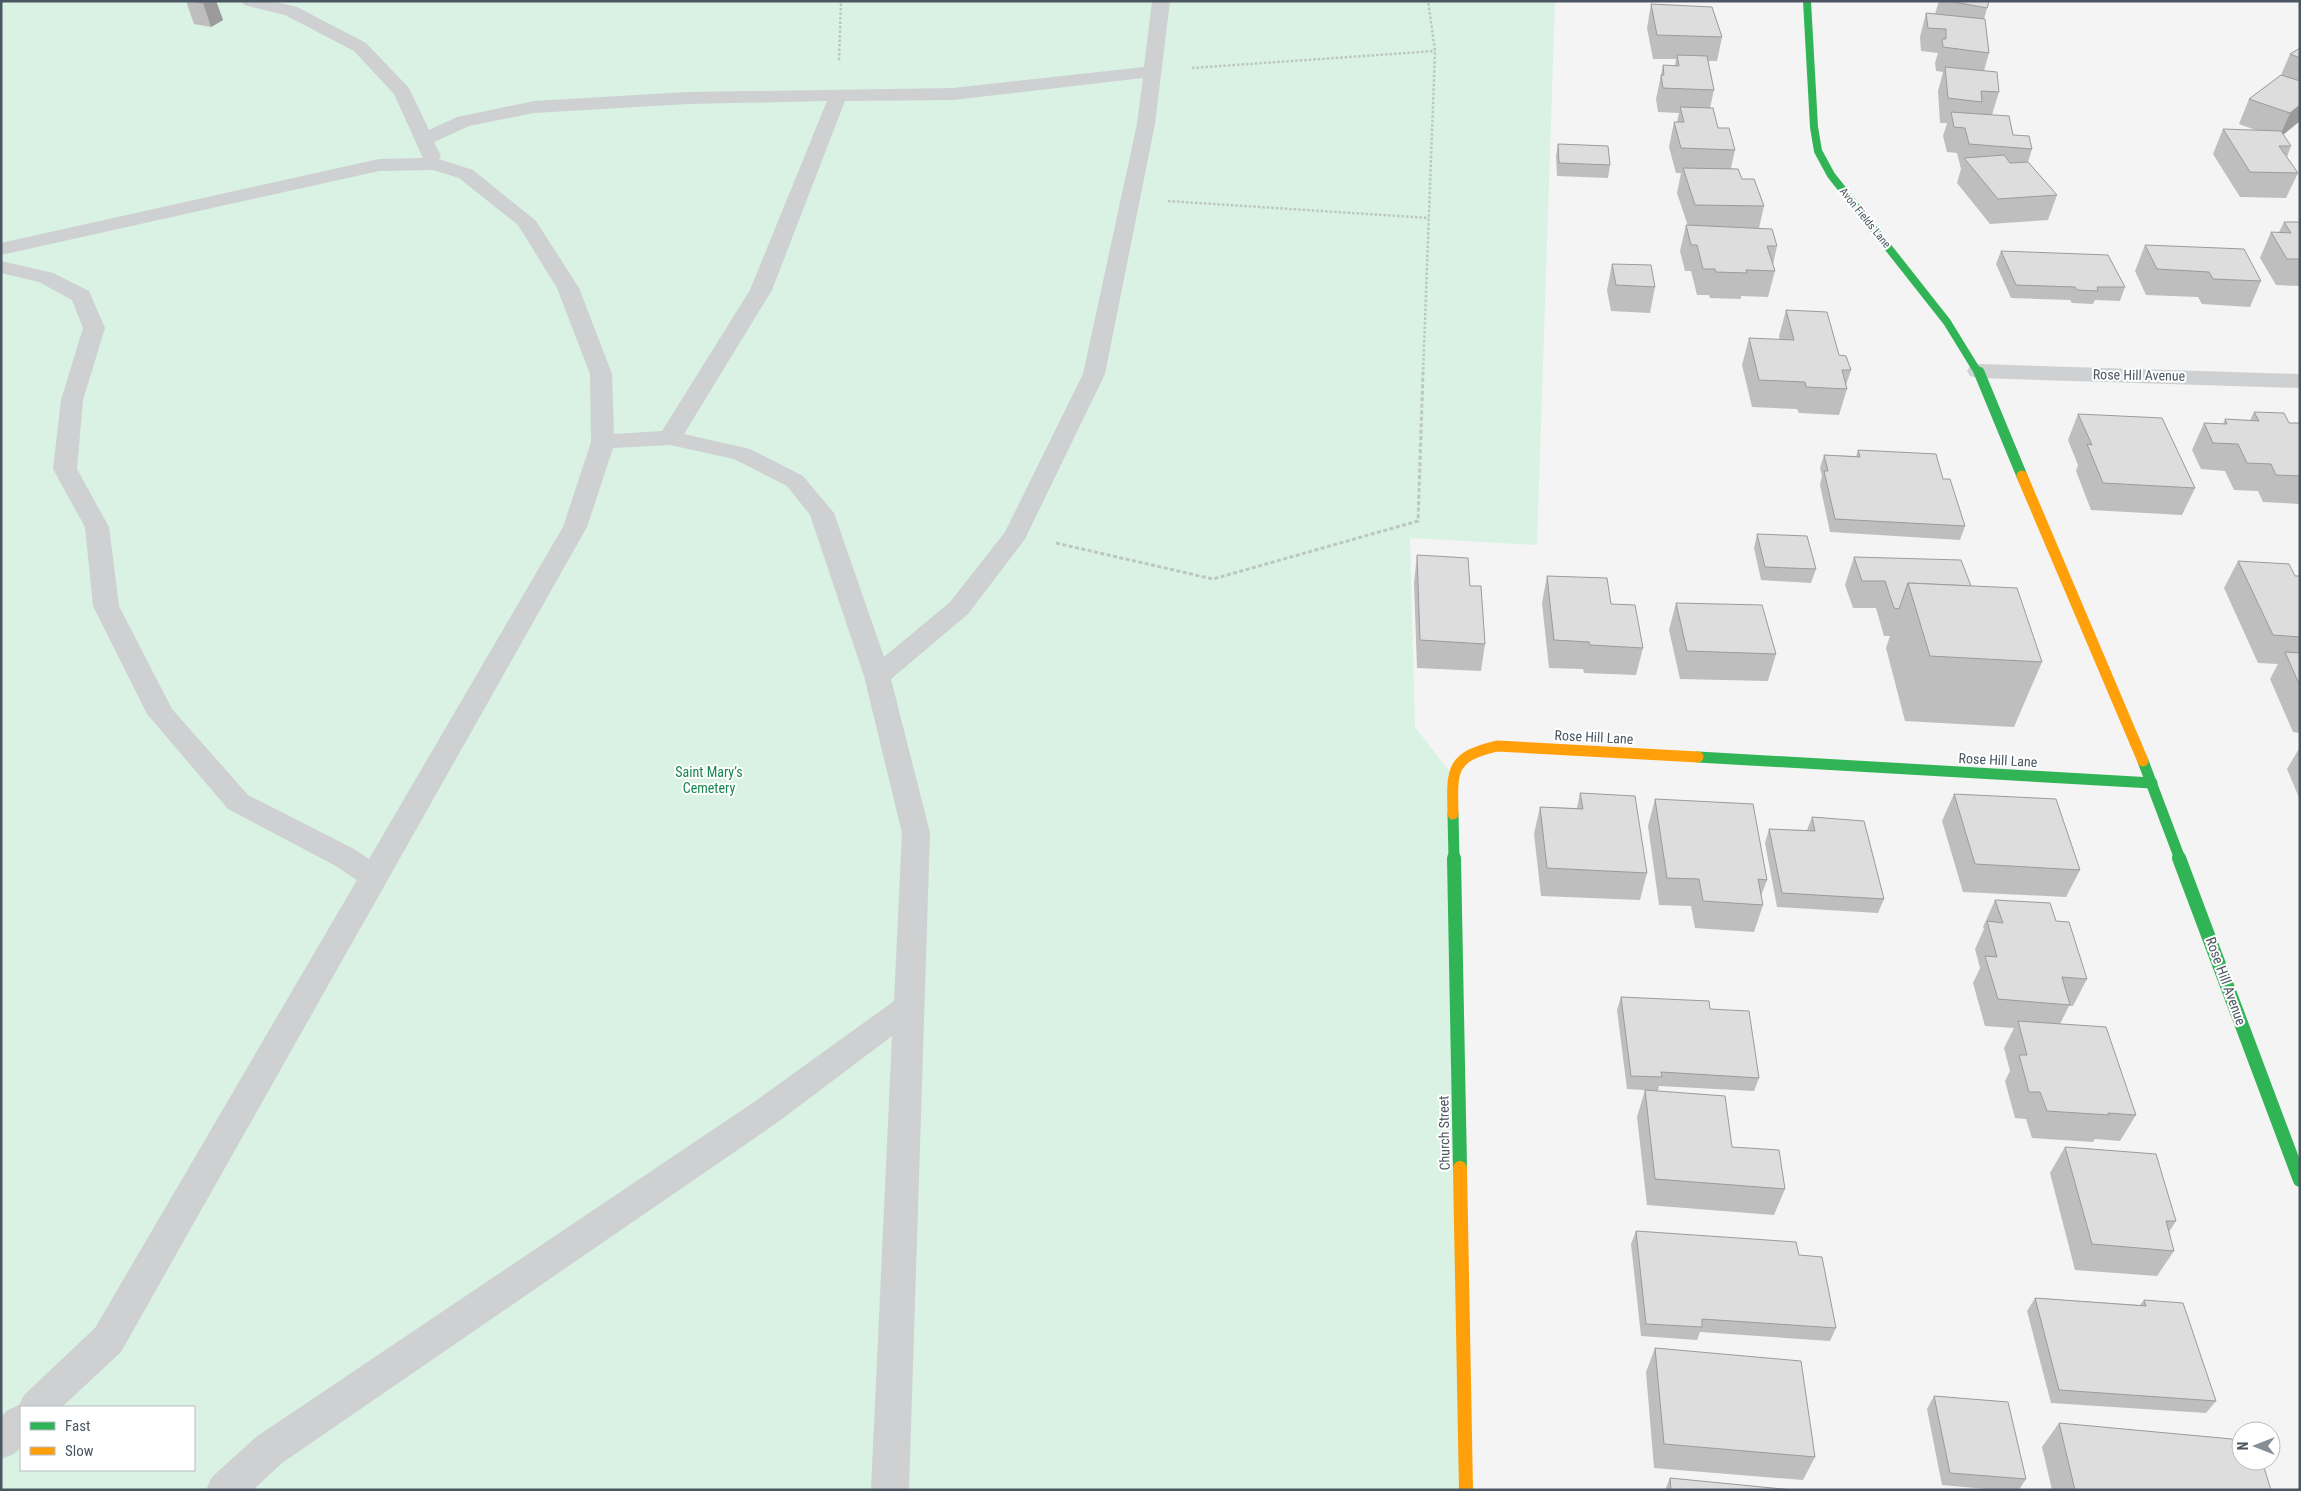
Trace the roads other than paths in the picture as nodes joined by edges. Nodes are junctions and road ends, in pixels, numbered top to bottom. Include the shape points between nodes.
1 (250, 1) edge
2 (1161, 1) edge
3 (1807, 1) edge
4 (1153, 71) junction
5 (838, 96) junction
6 (424, 139) junction
7 (435, 164) junction
8 (1, 249) edge
9 (1, 267) edge
10 (1978, 371) junction
11 (2300, 381) edge
12 (670, 438) junction
13 (602, 442) junction
14 (877, 676) junction
15 (1452, 775) joint
16 (2152, 783) junction
17 (374, 877) junction
18 (909, 1007) junction
19 (2300, 1180) edge
20 (38, 1406) edge
21 (20, 1423) edge
22 (1, 1441) edge
23 (224, 1490) edge
24 (890, 1490) edge
25 (1466, 1490) edge

1 - 6 street via 291,11 360,47 402,92
2 - 4 street
3 - 10 street, Avon Fields Lane via 1818,151 1831,175 1947,322
4 - 5 street via 953,94
4 - 14 street via 1146,124 1094,374 1016,534 959,608
5 - 6 street via 688,98 534,107 464,120
5 - 12 street via 761,290
6 - 7 street
7 - 8 street via 379,165
7 - 13 street via 466,174 526,221 568,288 601,374
9 - 17 street via 46,277 81,296 94,328 72,400 65,469 97,527 106,606 161,714 238,802 344,857
10 - 11 street, Rose Hill Avenue
10 - 16 street, Avon Fields Lane
12 - 13 street
12 - 14 street via 742,454 795,481 822,513
13 - 17 street via 575,527
14 - 18 street via 916,833
15 - 16 street, Rose Hill Lane via 1456,764 1467,755 1496,746
15 - 25 street, Church Street
16 - 19 street, Rose Hill Avenue
17 - 20 street via 108,1340
18 - 23 street via 766,1112 269,1450
18 - 24 street
21 - 22 street

